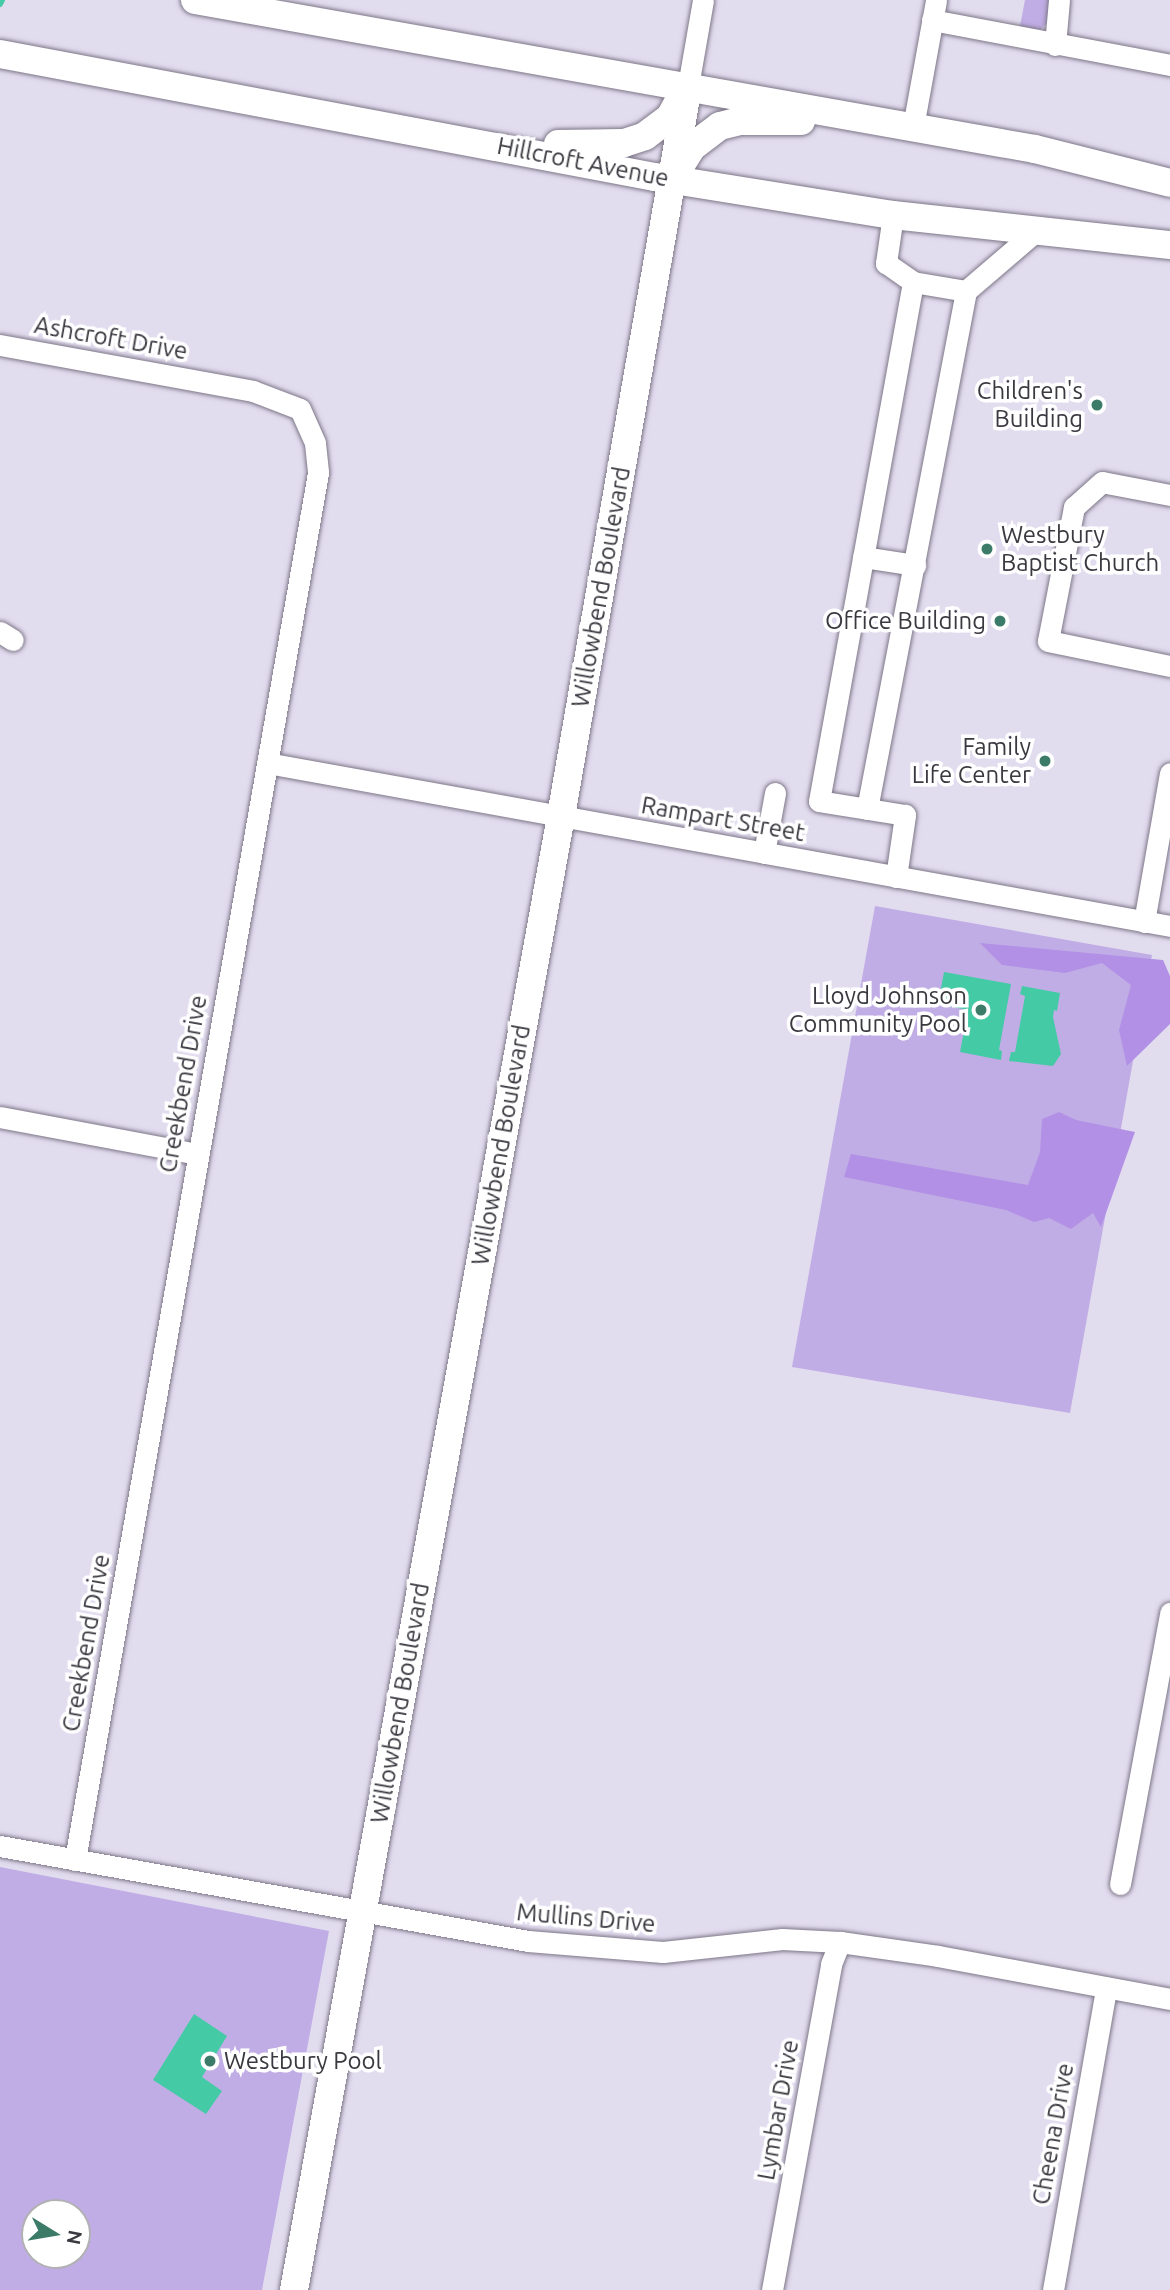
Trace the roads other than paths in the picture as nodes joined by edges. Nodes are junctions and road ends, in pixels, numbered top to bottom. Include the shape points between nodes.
1 (195, 0) edge
2 (703, 0) edge
3 (1059, 0) edge
4 (934, 10) edge
5 (1055, 45) junction
6 (2, 54) edge
7 (1170, 65) edge
8 (688, 86) junction
9 (870, 119) junction
10 (913, 127) junction
11 (478, 143) junction
12 (671, 179) junction
13 (1170, 183) edge
14 (893, 215) junction
15 (1036, 231) junction
16 (1170, 245) edge
17 (913, 282) junction
18 (966, 291) junction
19 (1, 348) edge
20 (213, 384) joint
21 (1170, 495) edge
22 (863, 557) junction
23 (915, 565) junction
24 (1170, 666) edge
25 (267, 763) junction
26 (1170, 773) edge
27 (775, 793) dead end
28 (867, 809) junction
29 (561, 816) junction
30 (764, 853) junction
31 (896, 877) junction
32 (1144, 922) junction
33 (1170, 926) edge
34 (0, 1117) edge
35 (197, 1154) junction
36 (1170, 1613) edge
37 (0, 1846) edge
38 (75, 1860) junction
39 (1120, 1884) dead end
40 (363, 1911) junction
41 (840, 1942) junction
42 (1106, 1988) junction
43 (1170, 1999) edge
44 (294, 2290) edge
45 (772, 2290) edge
46 (1052, 2290) edge

1 - 8 main road
2 - 8 street, Willowbend Boulevard
3 - 5 street
4 - 5 street
4 - 10 street
5 - 7 street
6 - 11 main road, Hillcroft Avenue
8 - 9 main road
8 - 11 main road via 665,122 624,143
8 - 12 main road, Willowbend Boulevard
9 - 10 main road
9 - 12 main road via 766,120 720,126 692,147
10 - 13 main road via 1035,149
11 - 12 main road, Hillcroft Avenue
12 - 14 main road, Hillcroft Avenue
12 - 29 main road, Willowbend Boulevard
14 - 15 main road, Hillcroft Avenue
14 - 17 street via 886,263
15 - 16 main road, Hillcroft Avenue
15 - 18 street
17 - 18 street
17 - 22 street
18 - 23 street
19 - 20 street, Ashcroft Drive
20 - 25 street, Creekbend Drive via 253,391 300,409 315,443 318,473
21 - 24 street via 1101,482 1074,506 1048,641
22 - 23 street
22 - 28 street via 819,801
23 - 28 street
25 - 29 street, Rampart Street
25 - 35 street, Creekbend Drive
26 - 32 street
27 - 30 street
28 - 31 street via 905,815
29 - 30 street, Rampart Street
29 - 40 main road, Willowbend Boulevard
30 - 31 street, Rampart Street
31 - 32 street, Rampart Street
32 - 33 street, Rampart Street
34 - 35 street
35 - 38 street, Creekbend Drive
36 - 39 street
37 - 38 street, Mullins Drive
38 - 40 street, Mullins Drive
40 - 41 street, Mullins Drive via 593,1948 663,1952 782,1939
40 - 44 main road, Willowbend Boulevard
41 - 42 street, Mullins Drive
41 - 45 street, Lymbar Drive via 831,1964
42 - 43 street, Mullins Drive
42 - 46 street, Cheena Drive

